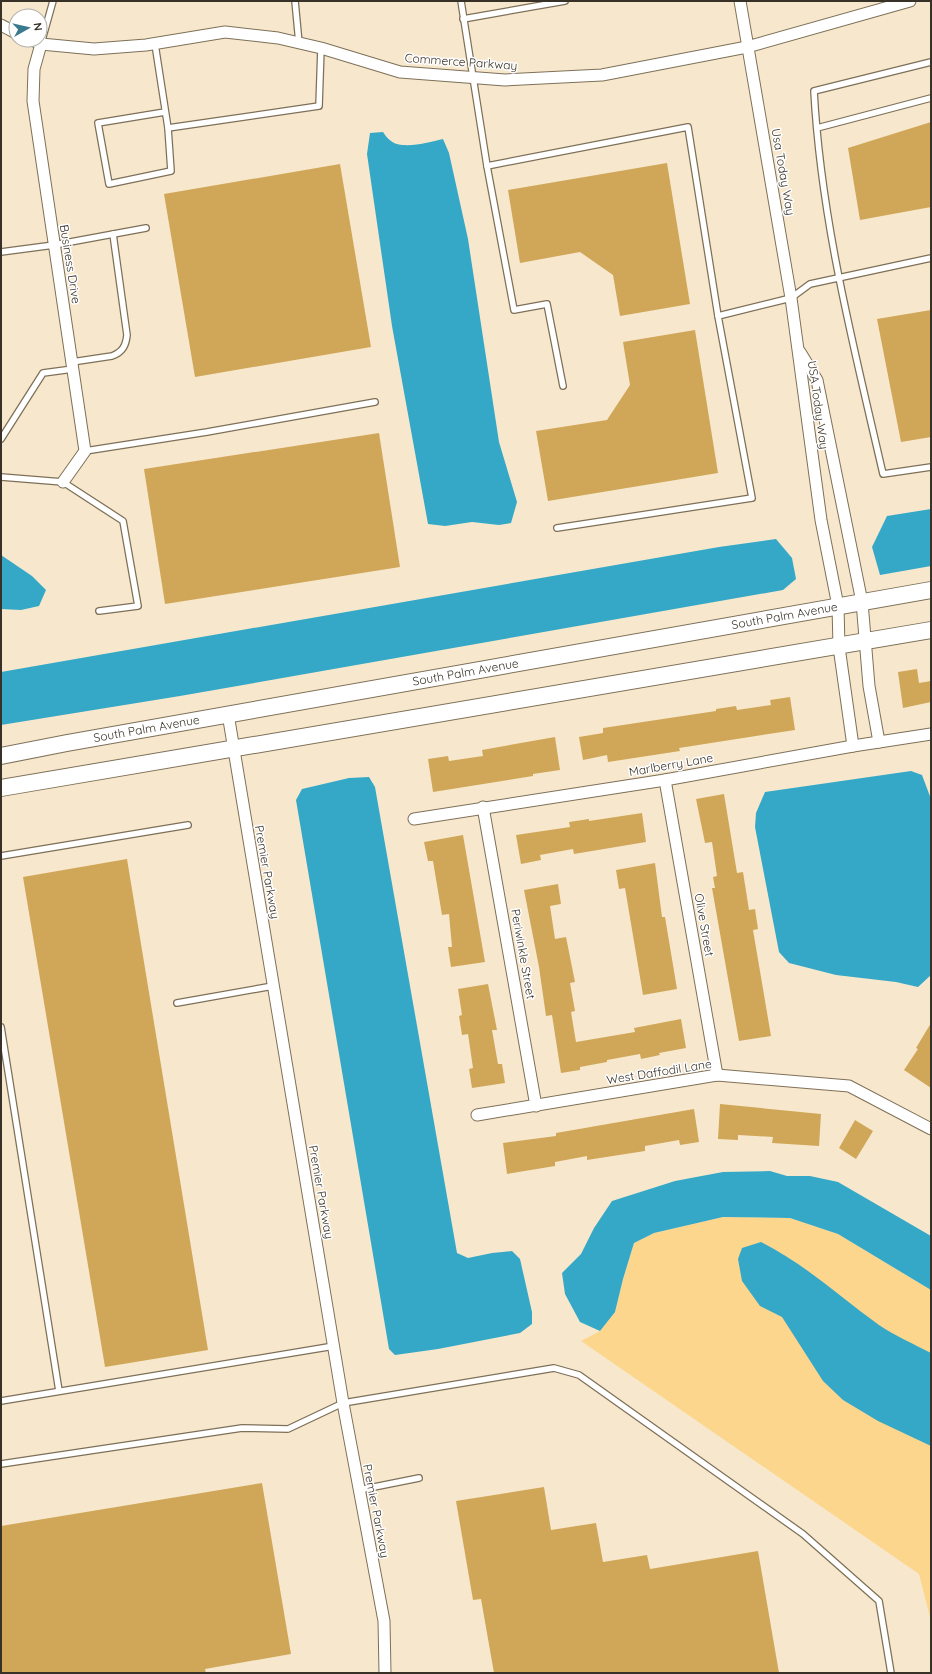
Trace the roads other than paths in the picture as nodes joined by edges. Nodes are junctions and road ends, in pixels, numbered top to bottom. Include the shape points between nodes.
1 (53, 1) edge
2 (295, 1) edge
3 (461, 1) edge
4 (565, 1) edge
5 (740, 1) edge
6 (910, 1) edge
7 (48, 13) edge
8 (463, 19) junction
9 (48, 43) edge
10 (300, 43) junction
11 (155, 44) junction
12 (748, 47) junction
13 (36, 48) edge
14 (321, 48) junction
15 (931, 62) edge
16 (473, 77) junction
17 (931, 98) edge
18 (166, 112) junction
19 (168, 128) junction
20 (817, 128) junction
21 (487, 166) junction
22 (146, 228) dead end
23 (113, 234) junction
24 (54, 245) junction
25 (1, 252) edge
26 (931, 258) edge
27 (839, 278) junction
28 (791, 298) junction
29 (718, 316) junction
30 (798, 348) junction
31 (72, 365) junction
32 (563, 386) dead end
33 (375, 402) dead end
34 (1, 438) edge
35 (85, 452) junction
36 (931, 467) edge
37 (1, 477) edge
38 (63, 482) junction
39 (557, 528) dead end
40 (931, 590) edge
41 (862, 602) junction
42 (838, 606) junction
43 (99, 611) dead end
44 (931, 630) edge
45 (867, 642) junction
46 (839, 647) junction
47 (228, 714) junction
48 (931, 734) edge
49 (879, 742) junction
50 (853, 746) junction
51 (233, 749) junction
52 (1, 756) edge
53 (665, 780) junction
54 (1, 788) edge
55 (483, 807) junction
56 (414, 819) dead end
57 (188, 825) dead end
58 (1, 856) edge
59 (273, 986) junction
60 (177, 1003) dead end
61 (1, 1027) edge
62 (717, 1075) junction
63 (536, 1106) junction
64 (478, 1115) dead end
65 (931, 1128) edge
66 (334, 1346) junction
67 (59, 1391) junction
68 (1, 1401) edge
69 (343, 1403) junction
70 (1, 1464) edge
71 (419, 1478) dead end
72 (359, 1490) junction
73 (384, 1673) edge
74 (891, 1673) edge

1 - 7 lane
2 - 10 lane
3 - 8 lane
4 - 8 lane
5 - 12 street, Usa Today Way
6 - 12 street, Commerce Parkway
8 - 16 lane
9 - 11 street, Commerce Parkway via 94,49
10 - 11 street, Commerce Parkway via 225,32
10 - 14 street, Commerce Parkway
11 - 18 lane
12 - 16 street, Commerce Parkway via 602,75 505,80
12 - 28 street, Usa Today Way
13 - 24 street, Business Drive via 33,101
14 - 16 street, Commerce Parkway via 400,72
14 - 19 lane via 319,106
15 - 20 lane via 814,91
16 - 21 lane
17 - 20 lane
18 - 19 lane
18 - 19 lane via 98,124 109,184 171,171
20 - 27 lane
21 - 29 lane via 688,127
21 - 32 lane via 514,310 547,304
22 - 23 lane
23 - 24 lane
23 - 31 lane via 126,342 124,348 112,356
24 - 25 lane
24 - 31 street, Business Drive
26 - 27 lane
27 - 28 lane via 810,284
27 - 36 lane via 882,474
28 - 29 lane
28 - 30 street, Usa Today Way
29 - 39 lane via 752,498
30 - 41 street, USA Today Way via 816,380
30 - 42 street, USA Today Way via 821,520
31 - 34 lane via 43,373
31 - 35 street, Business Drive
33 - 35 lane
35 - 38 street
37 - 38 lane
38 - 43 lane via 123,521 138,606
40 - 41 main road, South Palm Avenue
41 - 42 main road, South Palm Avenue
41 - 45 street, USA Today Way
42 - 46 street, USA Today Way
42 - 47 main road, South Palm Avenue
44 - 45 main road
45 - 46 main road
45 - 49 street, USA Today Way via 869,686
46 - 50 street, USA Today Way
46 - 51 main road
47 - 51 street, Premier Parkway
47 - 52 main road, South Palm Avenue
48 - 49 street, Marlberry Lane
49 - 50 street, Marlberry Lane
50 - 53 street, Marlberry Lane
51 - 54 main road
51 - 59 street, Premier Parkway
53 - 55 street, Marlberry Lane
53 - 62 street, Olive Street
55 - 56 street, Marlberry Lane
55 - 63 street, Periwinkle Street
57 - 58 lane
59 - 60 lane
59 - 66 street, Premier Parkway
61 - 67 lane
62 - 63 street, West Daffodil Lane
62 - 65 street, West Daffodil Lane via 849,1086
63 - 64 street, West Daffodil Lane
66 - 67 lane
66 - 69 street, Premier Parkway
67 - 68 lane
69 - 70 lane via 288,1429 242,1428
69 - 72 street, Premier Parkway
69 - 74 lane via 554,1368 579,1375 804,1534 880,1601
71 - 72 lane
72 - 73 street, Premier Parkway via 384,1621

